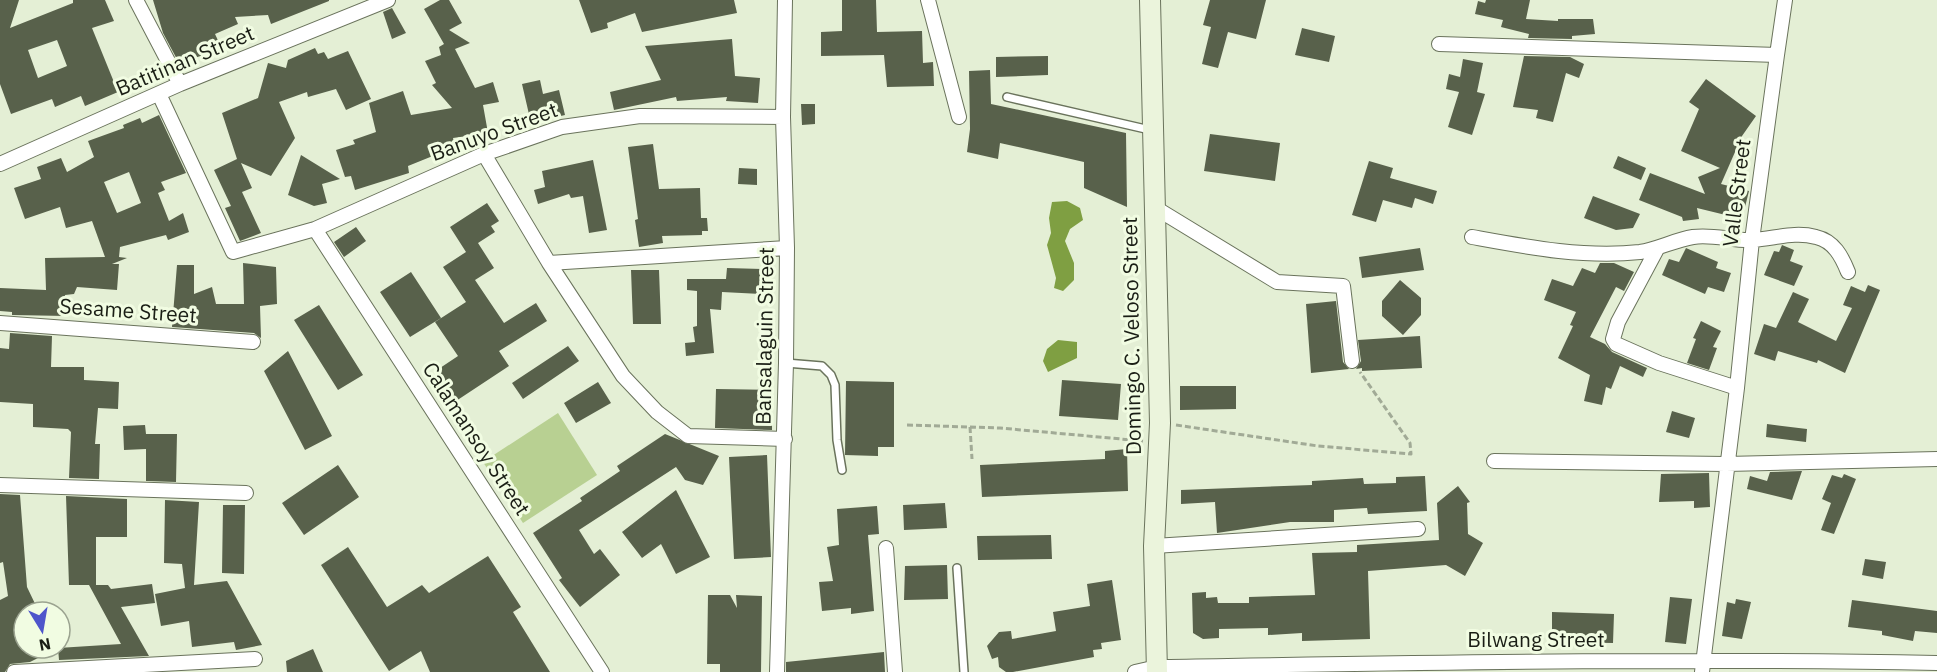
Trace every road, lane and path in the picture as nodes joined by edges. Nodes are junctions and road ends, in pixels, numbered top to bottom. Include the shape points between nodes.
1 (136, 0) edge
2 (388, 0) edge
3 (785, 0) edge
4 (928, 0) edge
5 (1150, 0) edge
6 (1785, 0) edge
7 (1439, 44) dead end
8 (1777, 55) junction
9 (180, 84) junction
10 (159, 94) junction
11 (1007, 97) dead end
12 (783, 117) junction
13 (959, 117) dead end
14 (1152, 131) junction
15 (484, 154) junction
16 (0, 164) edge
17 (1154, 207) junction
18 (315, 229) junction
19 (1472, 237) dead end
20 (1752, 240) junction
21 (787, 248) junction
22 (1657, 249) junction
23 (549, 263) junction
24 (1848, 272) dead end
25 (0, 323) edge
26 (253, 342) dead end
27 (1352, 361) joint
28 (786, 363) junction
29 (1737, 388) junction
30 (908, 425) dead end
31 (970, 427) junction
32 (1160, 433) junction
33 (785, 439) junction
34 (972, 459) dead end
35 (1937, 459) edge
36 (1494, 461) dead end
37 (1726, 464) junction
38 (842, 470) dead end
39 (0, 485) edge
40 (246, 493) dead end
41 (1418, 529) dead end
42 (1154, 546) junction
43 (886, 548) dead end
44 (957, 568) dead end
45 (255, 659) dead end
46 (1937, 663) edge
47 (1616, 666) edge
48 (1703, 666) edge
49 (1808, 666) edge
50 (1445, 667) edge
51 (1320, 668) edge
52 (1157, 670) edge
53 (14, 672) edge
54 (602, 672) edge
55 (777, 672) edge
56 (895, 672) edge
57 (964, 672) edge
58 (1135, 672) edge

1 - 9 street
2 - 9 street, Batitinan Street
3 - 12 street, Bansalaguin Street
4 - 13 street
5 - 14 main road, Domingo C. Veloso Street
6 - 8 street, Valle Street
7 - 8 street
8 - 20 street, Valle Street
9 - 10 street, Batitinan Street
10 - 16 street, Batitinan Street
10 - 18 street, Banuyo Street via 233,252
11 - 14 lane
12 - 15 street, Banuyo Street via 640,116 562,127
12 - 21 street, Bansalaguin Street
14 - 17 main road, Domingo C. Veloso Street
15 - 18 street, Banuyo Street
15 - 23 street
17 - 27 street via 1277,282 1343,286
17 - 32 main road, Domingo C. Veloso Street
18 - 54 street, Calamansoy Street
19 - 22 street via 1543,250 1614,253
20 - 22 street via 1694,237
20 - 24 street via 1784,235 1817,237 1842,256
20 - 29 street, Valle Street
21 - 23 street
21 - 28 street, Bansalaguin Street
22 - 29 street via 1613,339 1616,344 1659,363
23 - 33 street via 623,376 657,412 688,436
25 - 26 street, Sesame Street
27 - 32 path via 1410,443 1412,454
28 - 33 street, Bansalaguin Street
28 - 38 lane via 822,366 831,375
29 - 37 street, Valle Street
30 - 31 path
31 - 32 path
31 - 34 path
32 - 42 main road, Domingo C. Veloso Street
33 - 55 street, Bansalaguin Street
35 - 37 street
36 - 37 street
37 - 48 street, Valle Street
39 - 40 street
41 - 42 street
42 - 52 main road, Domingo C. Veloso Street
43 - 56 street
44 - 57 lane
45 - 53 street
46 - 49 street, Bilwang Street
47 - 48 street, Bilwang Street
47 - 50 street, Bilwang Street
48 - 49 street, Bilwang Street
50 - 51 street, Bilwang Street
51 - 52 street, Bilwang Street
52 - 58 street, Bilwang Street

